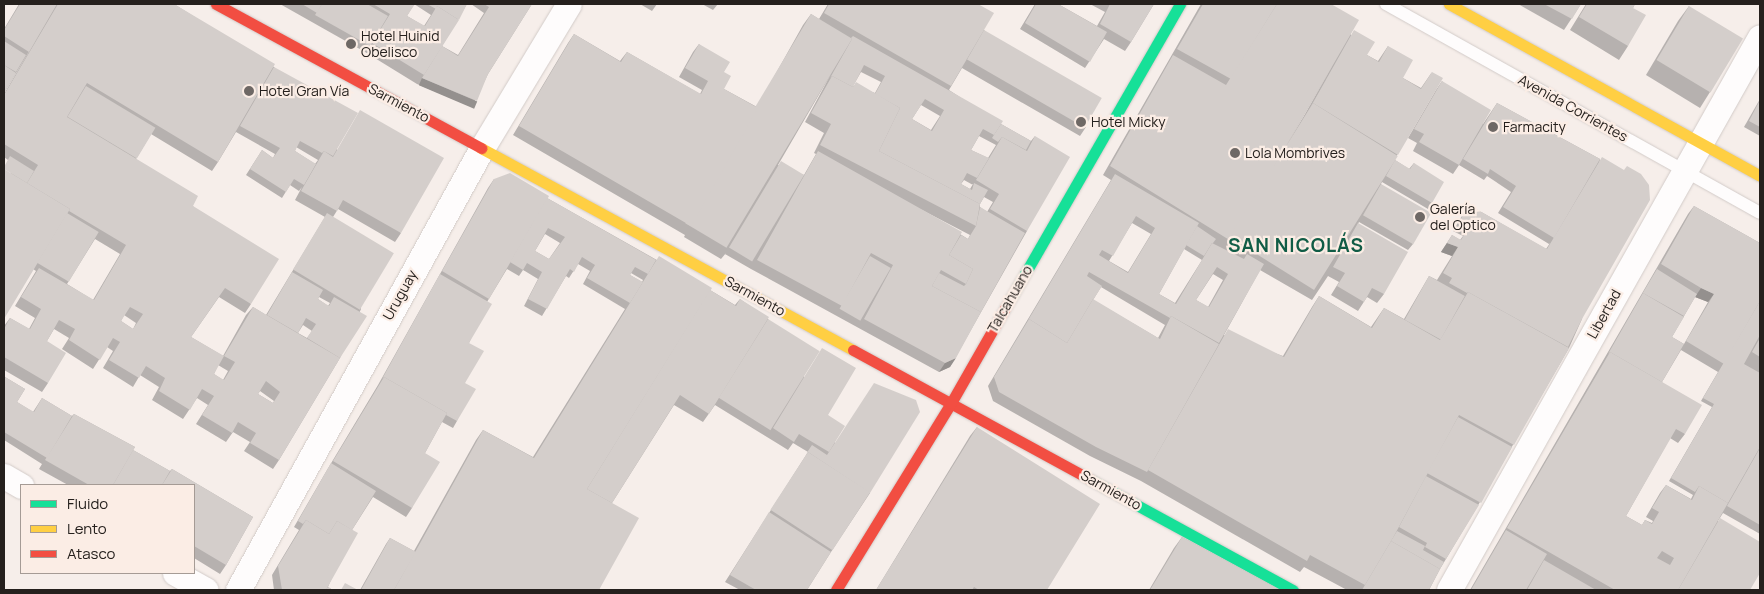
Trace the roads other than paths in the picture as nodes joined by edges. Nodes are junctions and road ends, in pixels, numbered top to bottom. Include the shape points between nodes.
1 (216, 4) edge
2 (569, 4) edge
3 (1180, 4) edge
4 (1386, 4) edge
5 (1449, 4) edge
6 (1760, 37) edge
7 (1700, 143) junction
8 (482, 148) junction
9 (1684, 170) junction
10 (1760, 176) edge
11 (1760, 213) edge
12 (951, 403) junction
13 (4, 476) edge
14 (20, 485) edge
15 (177, 574) edge
16 (206, 590) edge
17 (238, 590) edge
18 (836, 590) edge
19 (1294, 590) edge
20 (1449, 590) edge

1 - 8 street, Sarmiento
2 - 8 street, Uruguay
3 - 12 street, Talcahuano
4 - 9 lane, Avenida Corrientes
5 - 7 street
6 - 7 street, Libertad
7 - 9 street, Libertad
7 - 10 street
8 - 12 street, Sarmiento
8 - 17 street, Uruguay
9 - 11 lane, Avenida Corrientes
9 - 20 street, Libertad
12 - 18 street, Talcahuano
12 - 19 street, Sarmiento
13 - 14 street
15 - 16 street

